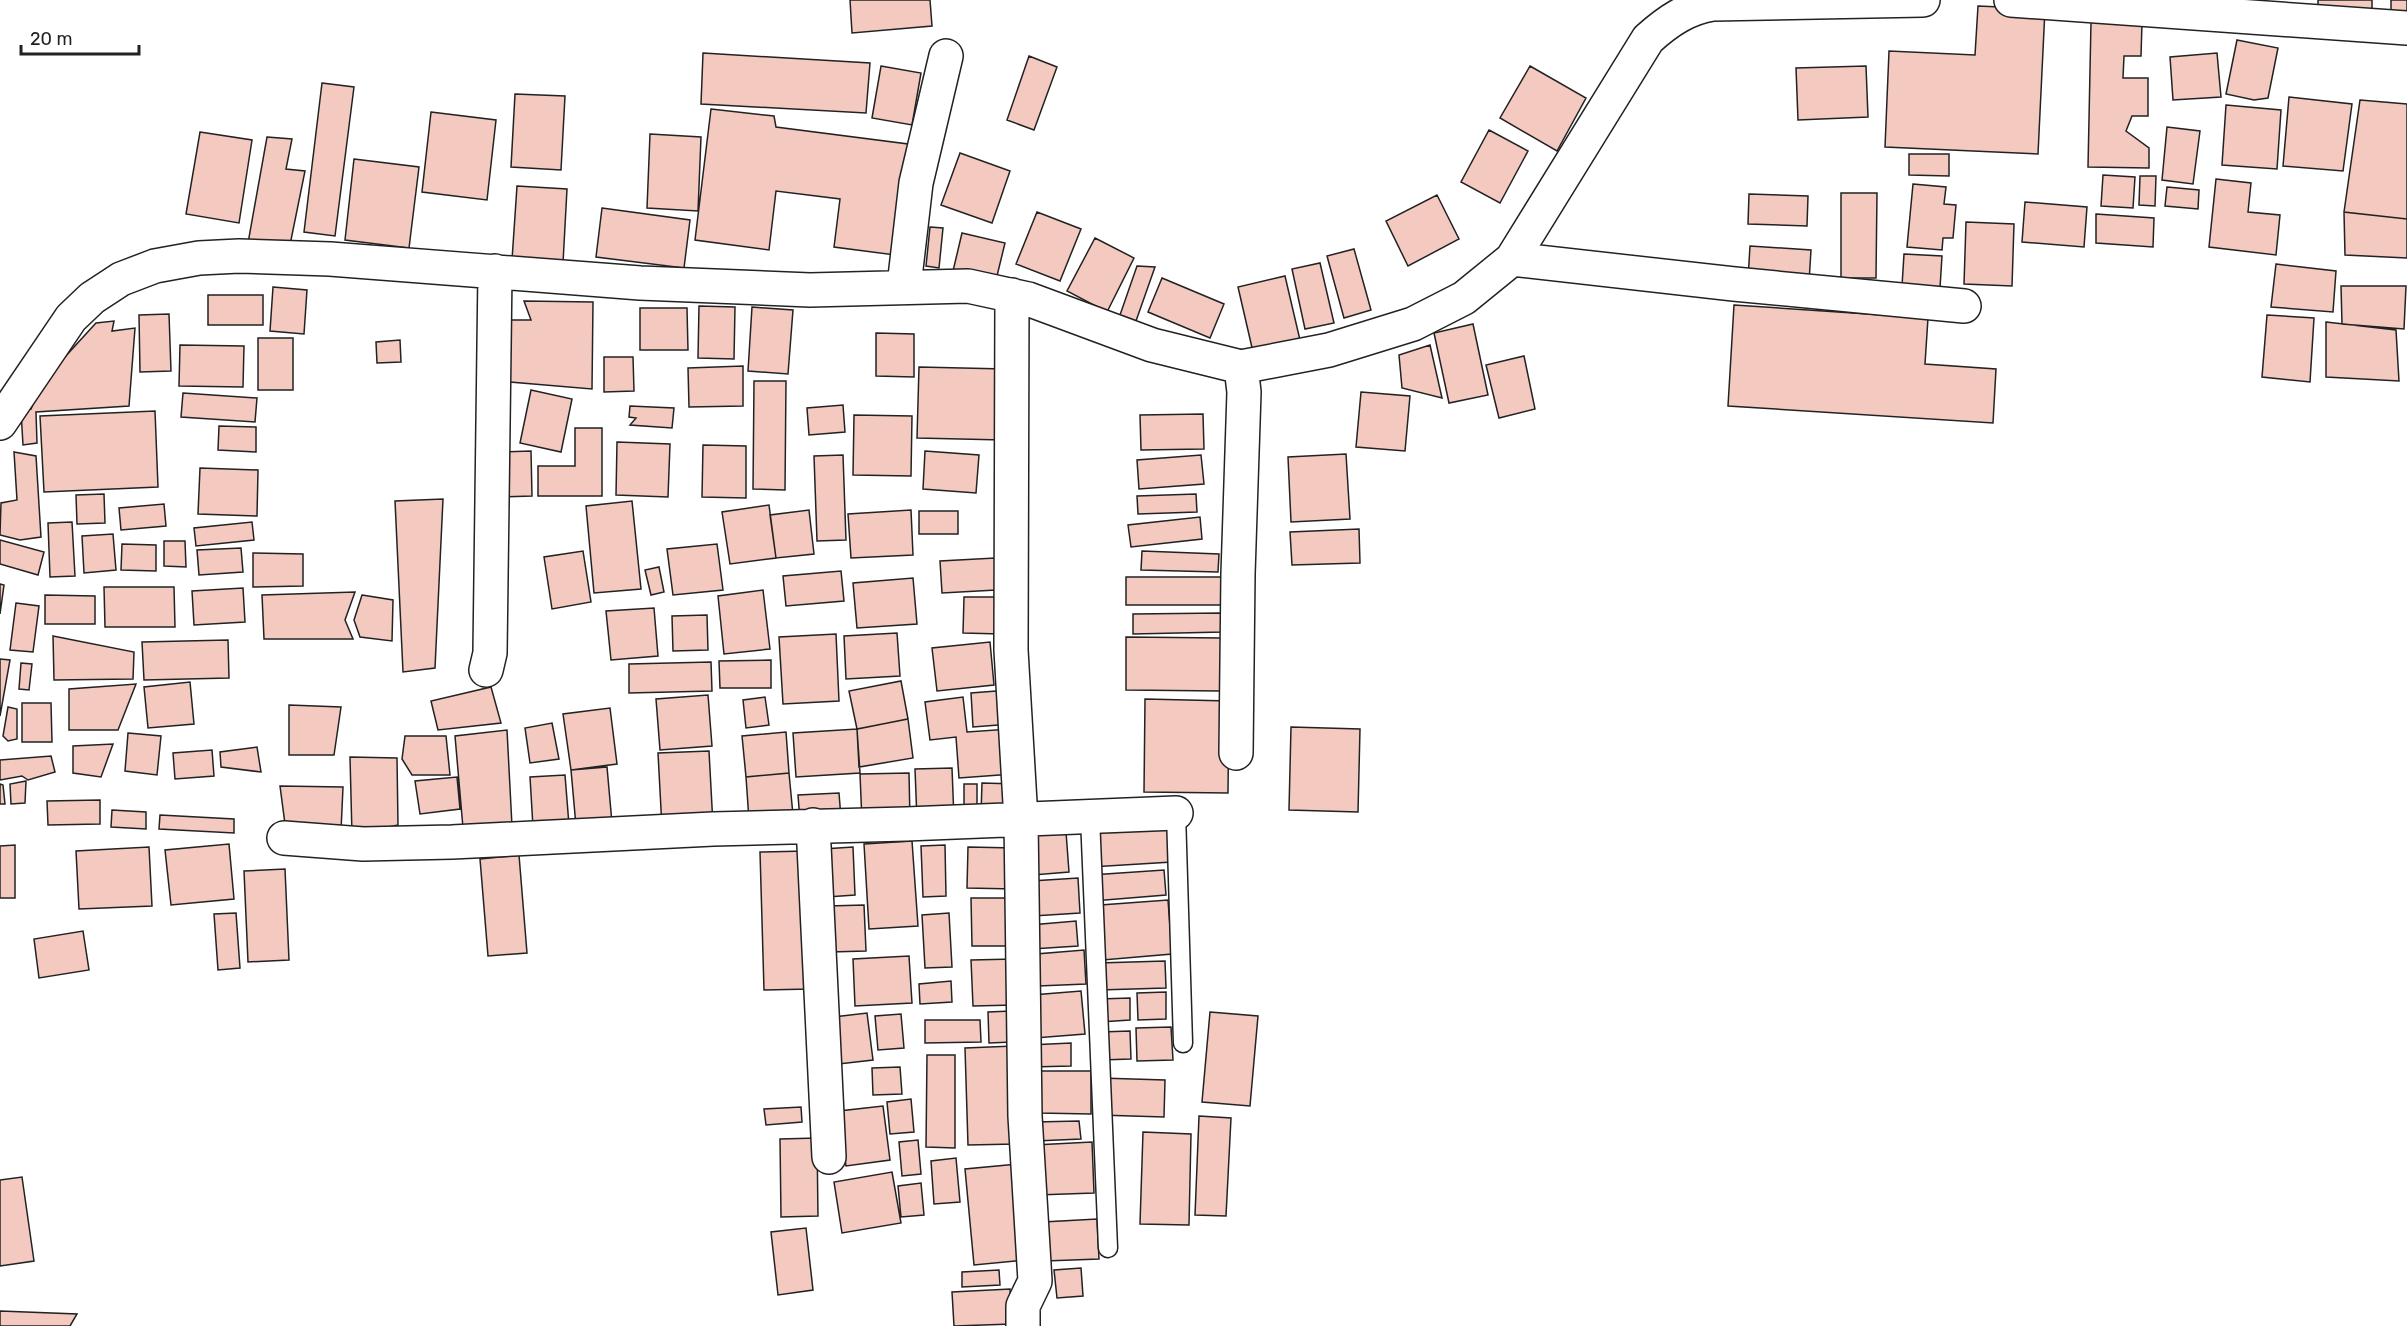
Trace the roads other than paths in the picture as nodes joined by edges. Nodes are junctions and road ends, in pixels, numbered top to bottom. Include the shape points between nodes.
1 (1923, 0) edge
2 (2011, 0) edge
3 (2392, 18) edge
4 (946, 56) dead end
5 (1512, 259) junction
6 (495, 272) junction
7 (904, 286) junction
8 (1012, 295) junction
9 (1964, 306) dead end
10 (1242, 367) junction
11 (0, 423) edge
12 (486, 670) dead end
13 (1236, 753) dead end
14 (1176, 813) joint
15 (1090, 817) junction
16 (1021, 820) junction
17 (813, 825) junction
18 (284, 838) dead end
19 (1183, 1043) dead end
20 (829, 1157) dead end
21 (1108, 1248) dead end
22 (1023, 1326) edge

1 - 5 street via 1713,4 1679,15 1648,39
2 - 3 street
4 - 7 street via 916,183
5 - 9 street
5 - 10 street via 1464,298 1413,324 1329,350
6 - 7 street via 810,290
6 - 11 street via 239,256 155,266 121,279 78,311
6 - 12 street via 490,653
7 - 8 street via 968,286
8 - 10 street via 1152,345
8 - 16 street via 1011,650
10 - 13 street
14 - 15 street
14 - 19 lane
15 - 16 street
15 - 21 lane
16 - 17 street
16 - 22 street via 1025,1116 1035,1281 1023,1306
17 - 18 street via 452,842 363,844
17 - 20 street

